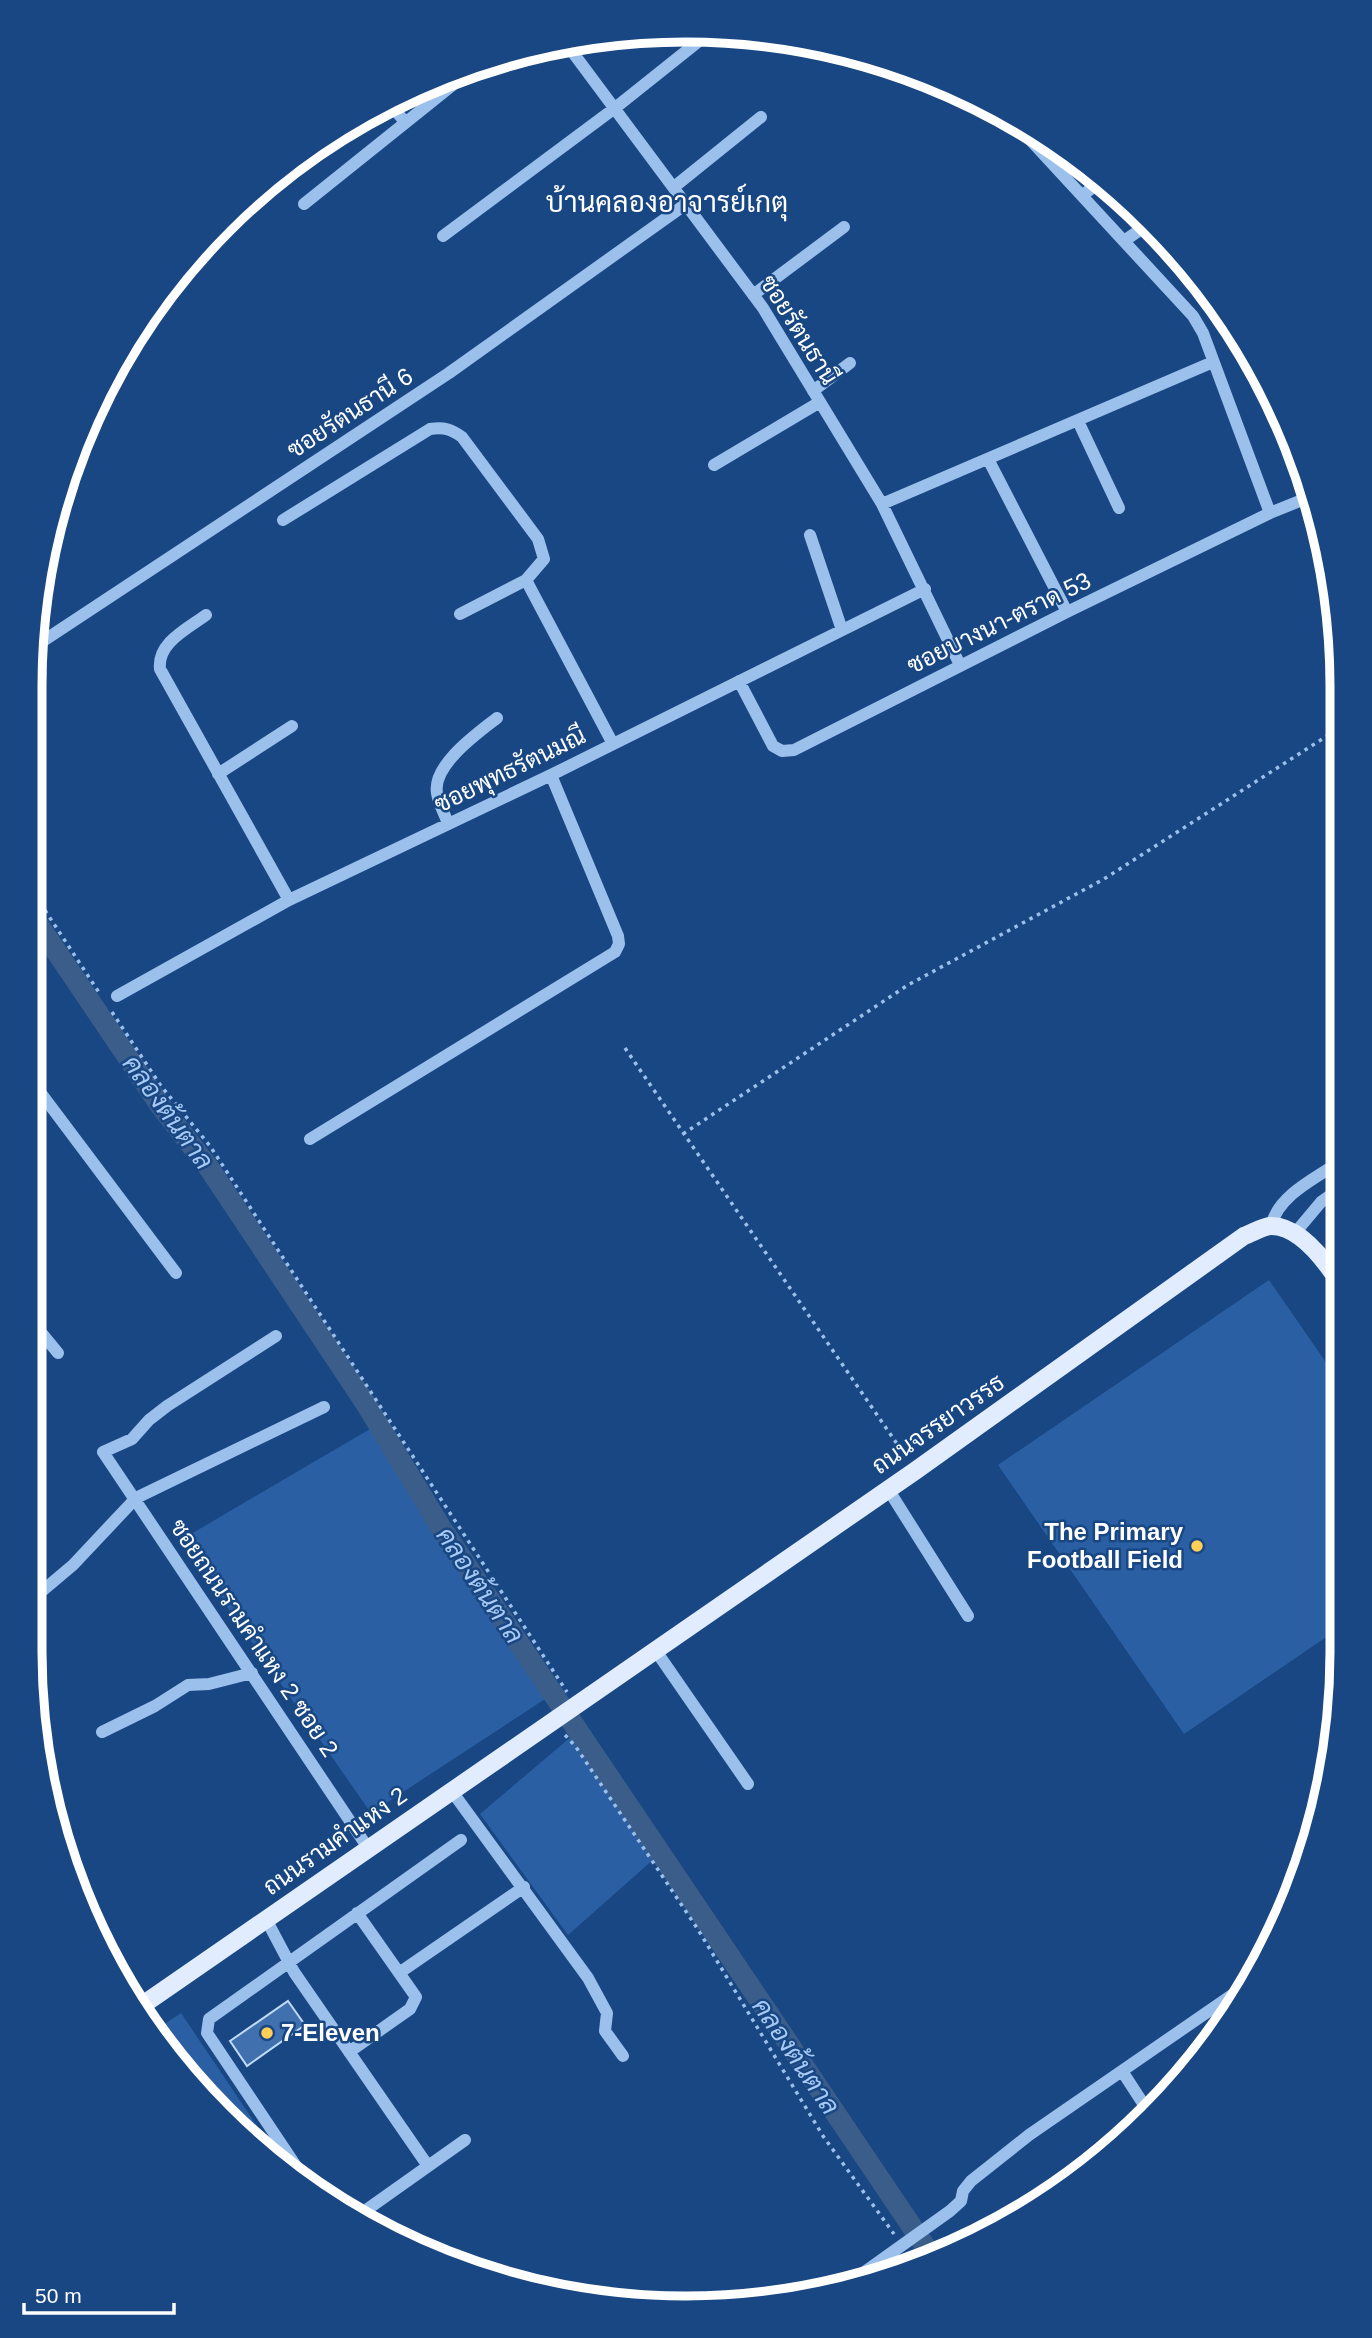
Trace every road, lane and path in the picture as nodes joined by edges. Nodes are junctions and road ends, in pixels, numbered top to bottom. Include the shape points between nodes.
1 (697, 42) edge
2 (573, 52) edge
3 (449, 88) edge
4 (615, 107) junction
5 (396, 111) edge
6 (761, 117) dead end
7 (405, 122) junction
8 (1035, 146) edge
9 (674, 187) junction
10 (1093, 187) edge
11 (1082, 196) junction
12 (304, 204) dead end
13 (686, 204) junction
14 (844, 227) dead end
15 (1140, 230) edge
16 (443, 236) dead end
17 (1124, 241) junction
18 (753, 295) junction
19 (1213, 362) junction
20 (850, 363) dead end
21 (817, 397) junction
22 (1078, 421) junction
23 (988, 459) junction
24 (714, 465) dead end
25 (1302, 500) edge
26 (882, 504) junction
27 (1119, 508) dead end
28 (1270, 513) junction
29 (283, 520) dead end
30 (810, 535) dead end
31 (526, 580) junction
32 (925, 589) junction
33 (1067, 612) junction
34 (460, 614) dead end
35 (205, 615) dead end
36 (842, 630) junction
37 (43, 641) edge
38 (960, 665) junction
39 (739, 681) junction
40 (497, 718) dead end
41 (292, 726) dead end
42 (1330, 734) edge
43 (613, 744) junction
44 (218, 774) junction
45 (551, 775) junction
46 (448, 824) junction
47 (289, 900) junction
48 (42, 906) edge
49 (117, 996) dead end
50 (625, 1048) dead end
51 (42, 1105) edge
52 (683, 1134) junction
53 (310, 1139) dead end
54 (1330, 1169) edge
55 (1330, 1196) edge
56 (1271, 1226) junction
57 (1295, 1233) junction
58 (1330, 1270) edge
59 (176, 1273) dead end
60 (42, 1334) edge
61 (276, 1336) dead end
62 (58, 1353) dead end
63 (324, 1406) dead end
64 (915, 1471) junction
65 (888, 1489) junction
66 (136, 1498) junction
67 (42, 1590) edge
68 (968, 1616) dead end
69 (656, 1651) junction
70 (252, 1673) junction
71 (575, 1706) junction
72 (555, 1719) junction
73 (102, 1732) dead end
74 (748, 1784) dead end
75 (451, 1790) junction
76 (461, 1840) dead end
77 (368, 1848) junction
78 (524, 1887) junction
79 (357, 1913) junction
80 (266, 1919) junction
81 (288, 1962) junction
82 (399, 1973) junction
83 (1230, 1995) edge
84 (146, 2002) edge
85 (349, 2052) junction
86 (623, 2056) dead end
87 (1122, 2071) junction
88 (1144, 2104) edge
89 (465, 2140) dead end
90 (294, 2163) edge
91 (428, 2166) junction
92 (365, 2211) edge
93 (901, 2246) junction
94 (868, 2269) edge

1 - 4 street
2 - 4 street, ซอยรัตนธานี
3 - 7 street
4 - 9 street, ซอยรัตนธานี
4 - 16 street
5 - 7 street
6 - 9 street
7 - 12 street
8 - 11 street
9 - 13 street, ซอยรัตนธานี
10 - 11 street
11 - 17 street
13 - 18 street, ซอยรัตนธานี
13 - 37 street, ซอยรัตนธานี 6 via 449,373
14 - 18 street
15 - 17 street
17 - 19 street via 1193,316
18 - 21 street, ซอยรัตนธานี
19 - 22 street
19 - 28 street
20 - 21 street
21 - 24 street
21 - 26 street, ซอยรัตนธานี
22 - 23 street
22 - 27 street
23 - 26 street
23 - 33 street
25 - 28 street, ซอยบางนา-ตราด 53
26 - 32 street, ซอยรัตนธานี
28 - 33 street, ซอยบางนา-ตราด 53
29 - 31 street via 416,436 441,427 462,438 538,539 544,559
30 - 36 street
31 - 34 street
31 - 43 street
32 - 36 street, ซอยพุทธรัตนมณี
32 - 38 street, ซอยรัตนธานี
33 - 38 street, ซอยบางนา-ตราด 53
35 - 44 street via 163,649 159,658 160,669
36 - 39 street, ซอยพุทธรัตนมณี
38 - 39 street, ซอยบางนา-ตราด 53 via 794,750 782,751 773,746
39 - 43 street, ซอยพุทธรัตนมณี
40 - 46 street via 466,743 437,780
41 - 44 street
42 - 52 path via 1104,879 908,985
43 - 45 street, ซอยพุทธรัตนมณี
44 - 47 street
45 - 46 street, ซอยพุทธรัตนมณี
45 - 53 street via 618,936 615,952
46 - 47 street, ซอยพุทธรัตนมณี
47 - 49 street, ซอยพุทธรัตนมณี
48 - 71 path via 161,1086 210,1146
50 - 52 path
51 - 59 street
52 - 64 path
54 - 56 street via 1287,1198
55 - 57 street
56 - 57 main road
56 - 64 main road, ถนนจรรยาวรรธ via 1244,1236
57 - 58 main road
60 - 62 street
61 - 66 street, ซอยถนนรามคำแหง 2 ซอย 2 via 167,1406 132,1439 103,1452
63 - 66 street
64 - 65 main road, ถนนจรรยาวรรธ
65 - 68 street
65 - 69 main road, ถนนจรรยาวรรธ
66 - 67 street via 73,1565
66 - 70 street, ซอยถนนรามคำแหง 2 ซอย 2
69 - 71 main road, ถนนจรรยาวรรธ
69 - 74 street
70 - 73 street via 188,1685
70 - 77 street, ซอยถนนรามคำแหง 2 ซอย 2
71 - 72 main road, ถนนจรรยาวรรธ
72 - 75 main road, ถนนรามคำแหง 2
72 - 93 path via 697,1928 823,2136
75 - 77 main road, ถนนรามคำแหง 2
75 - 78 street
76 - 79 street
77 - 80 main road, ถนนรามคำแหง 2
78 - 82 street
78 - 86 street via 607,2013 605,2031
79 - 81 street
79 - 82 street
80 - 81 street
80 - 84 main road, ถนนรามคำแหง 2
81 - 85 street
81 - 90 street via 209,2019 207,2033
82 - 85 street via 415,1997 410,2009
83 - 87 street
85 - 91 street
87 - 88 street
87 - 93 street via 1029,2135 971,2181 950,2211
89 - 91 street
91 - 92 street
93 - 94 street

